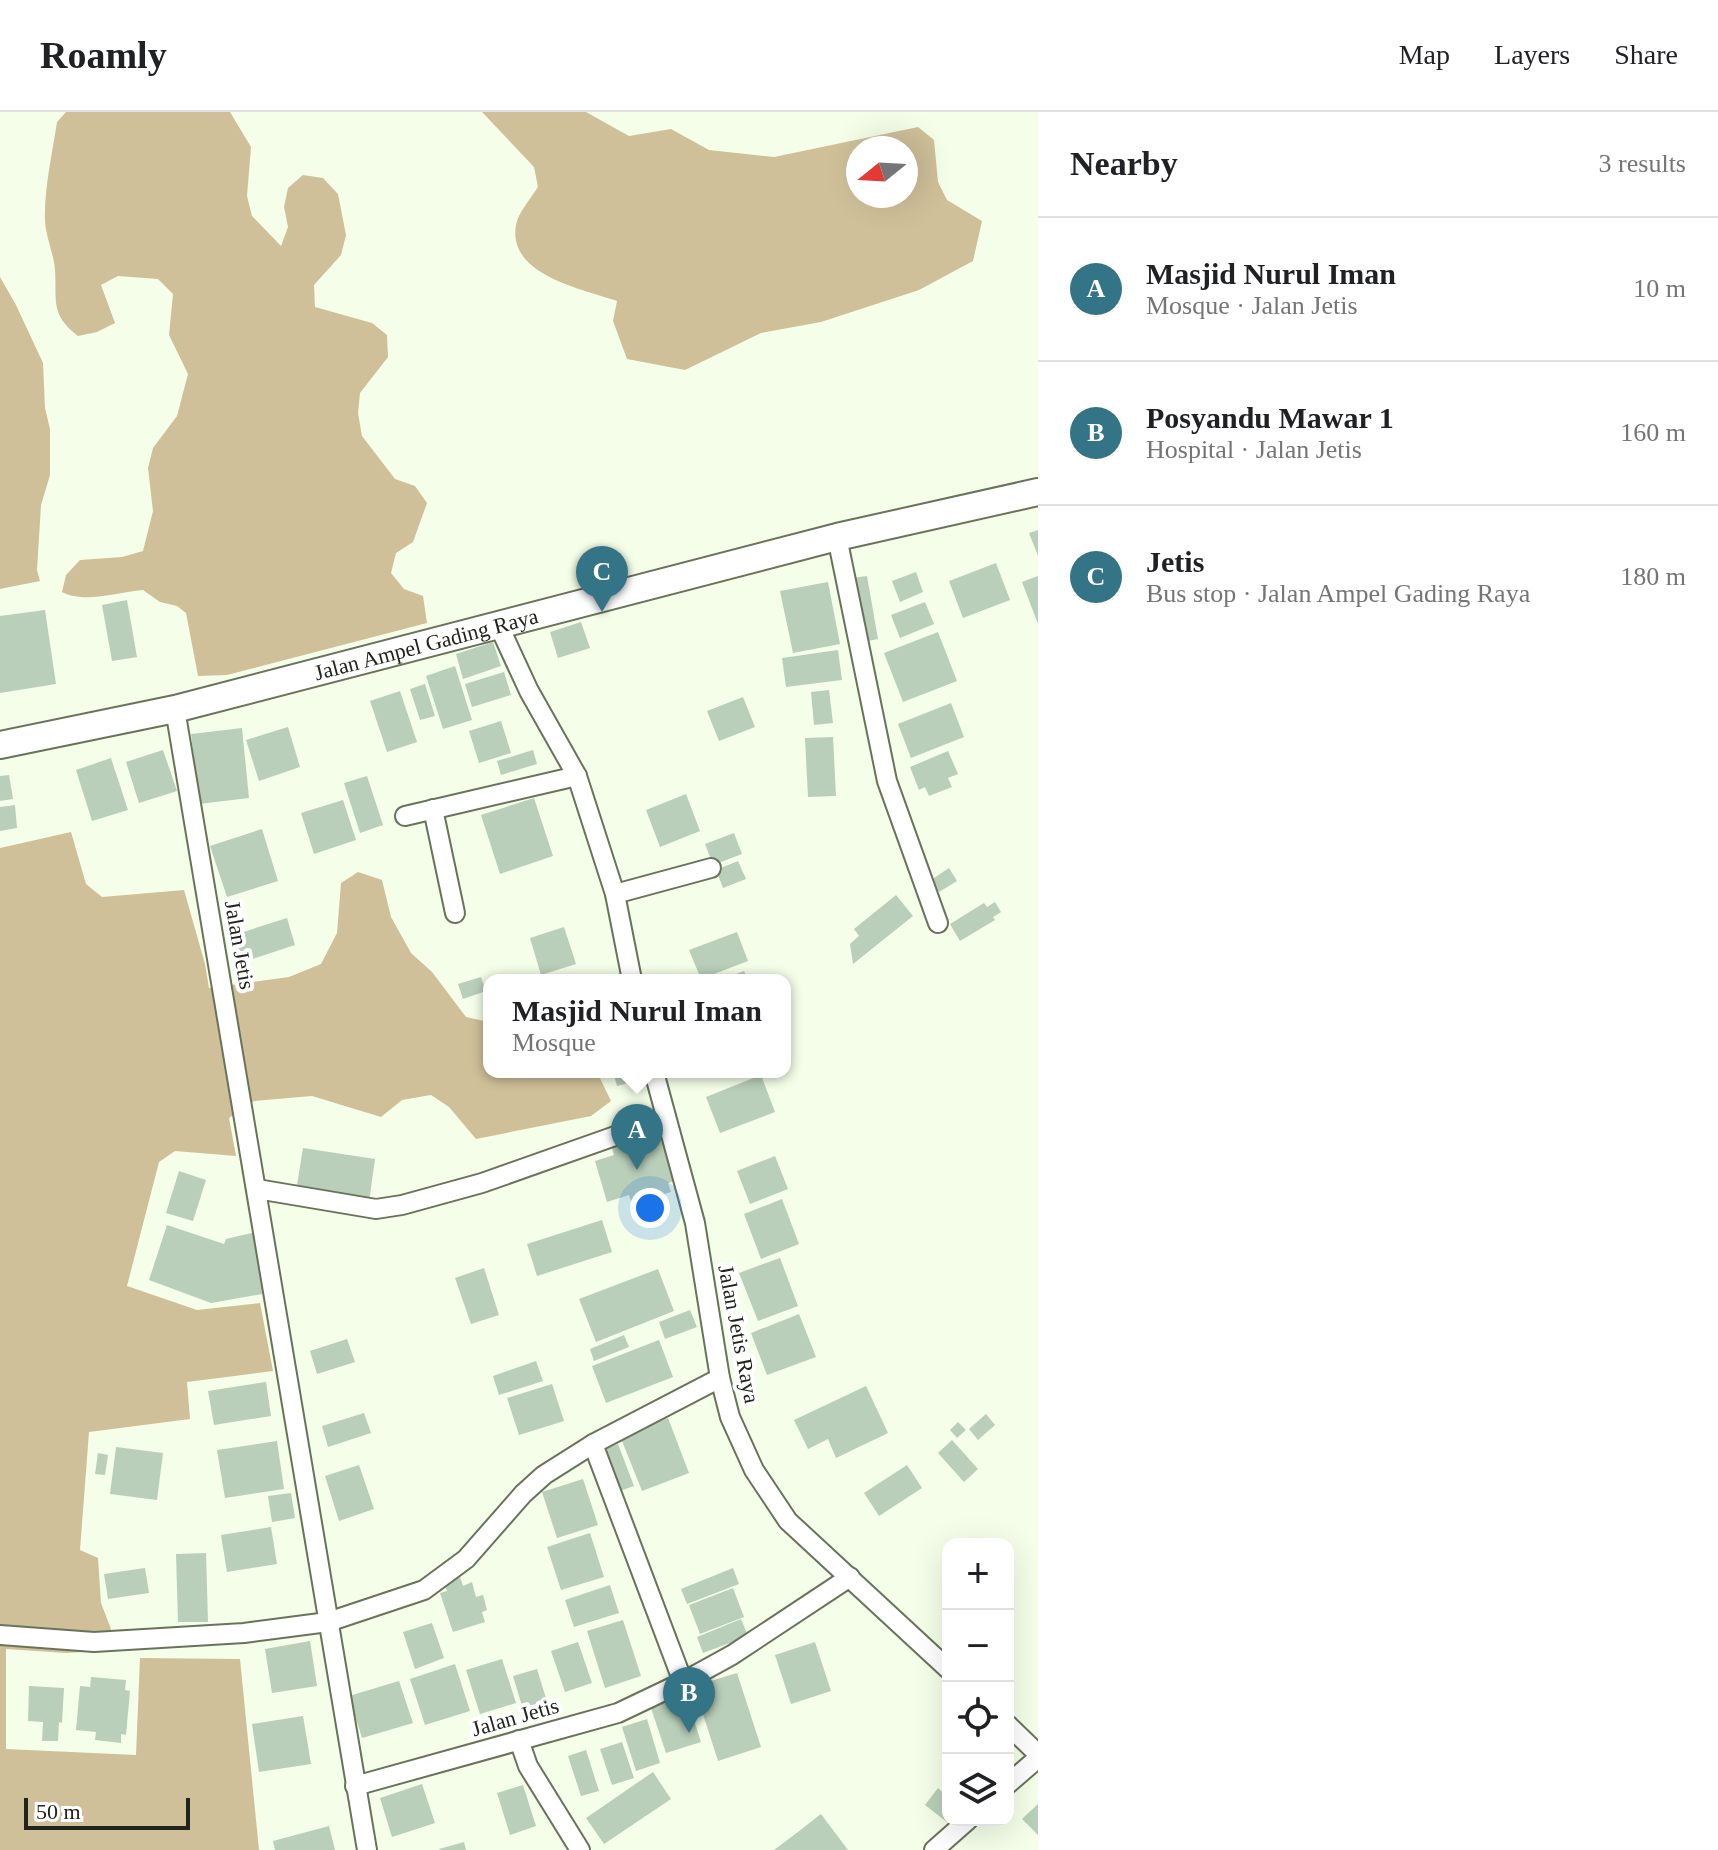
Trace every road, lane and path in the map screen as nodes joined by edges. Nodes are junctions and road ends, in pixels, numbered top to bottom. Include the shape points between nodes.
1 (1038, 492) edge
2 (837, 537) junction
3 (498, 624) junction
4 (175, 709) junction
5 (0, 745) edge
6 (577, 776) junction
7 (433, 809) junction
8 (405, 816) dead end
9 (711, 868) dead end
10 (615, 894) junction
11 (455, 913) dead end
12 (938, 923) dead end
13 (631, 974) edge
14 (656, 1078) edge
15 (666, 1118) junction
16 (257, 1189) junction
17 (720, 1378) junction
18 (593, 1444) junction
19 (850, 1577) junction
20 (328, 1622) junction
21 (0, 1635) edge
22 (942, 1663) edge
23 (683, 1682) junction
24 (1014, 1731) edge
25 (519, 1740) junction
26 (1038, 1756) edge
27 (1014, 1778) edge
28 (355, 1786) junction
29 (961, 1826) edge
30 (367, 1850) edge
31 (580, 1850) edge
32 (934, 1850) edge

1 - 2 main road, Jalan Ampel Gading Raya
2 - 3 main road, Jalan Ampel Gading Raya
2 - 12 street via 887,781
3 - 4 main road, Jalan Ampel Gading Raya
3 - 6 street
4 - 5 main road, Jalan Ampel Gading Raya
4 - 16 street, Jalan Jetis
6 - 7 street
6 - 10 street
7 - 8 street
7 - 11 street
9 - 10 street
10 - 13 street
14 - 15 street, Jalan Jetis Raya
15 - 16 street via 482,1183 402,1205 376,1209
15 - 17 street, Jalan Jetis Raya via 695,1223
16 - 20 street, Jalan Jetis
17 - 18 street
17 - 19 street, Jalan Jetis Raya via 730,1417 754,1470 788,1521
18 - 20 street via 544,1475 466,1559 424,1590
18 - 23 street
19 - 22 street, Jalan Jetis Raya
19 - 23 street, Jalan Jetis
20 - 21 street via 94,1642
20 - 28 street, Jalan Jetis
23 - 25 street, Jalan Jetis via 618,1713
24 - 26 street
25 - 28 street, Jalan Jetis
25 - 31 street via 528,1766
26 - 27 street
28 - 30 street, Jalan Jetis
29 - 32 street

